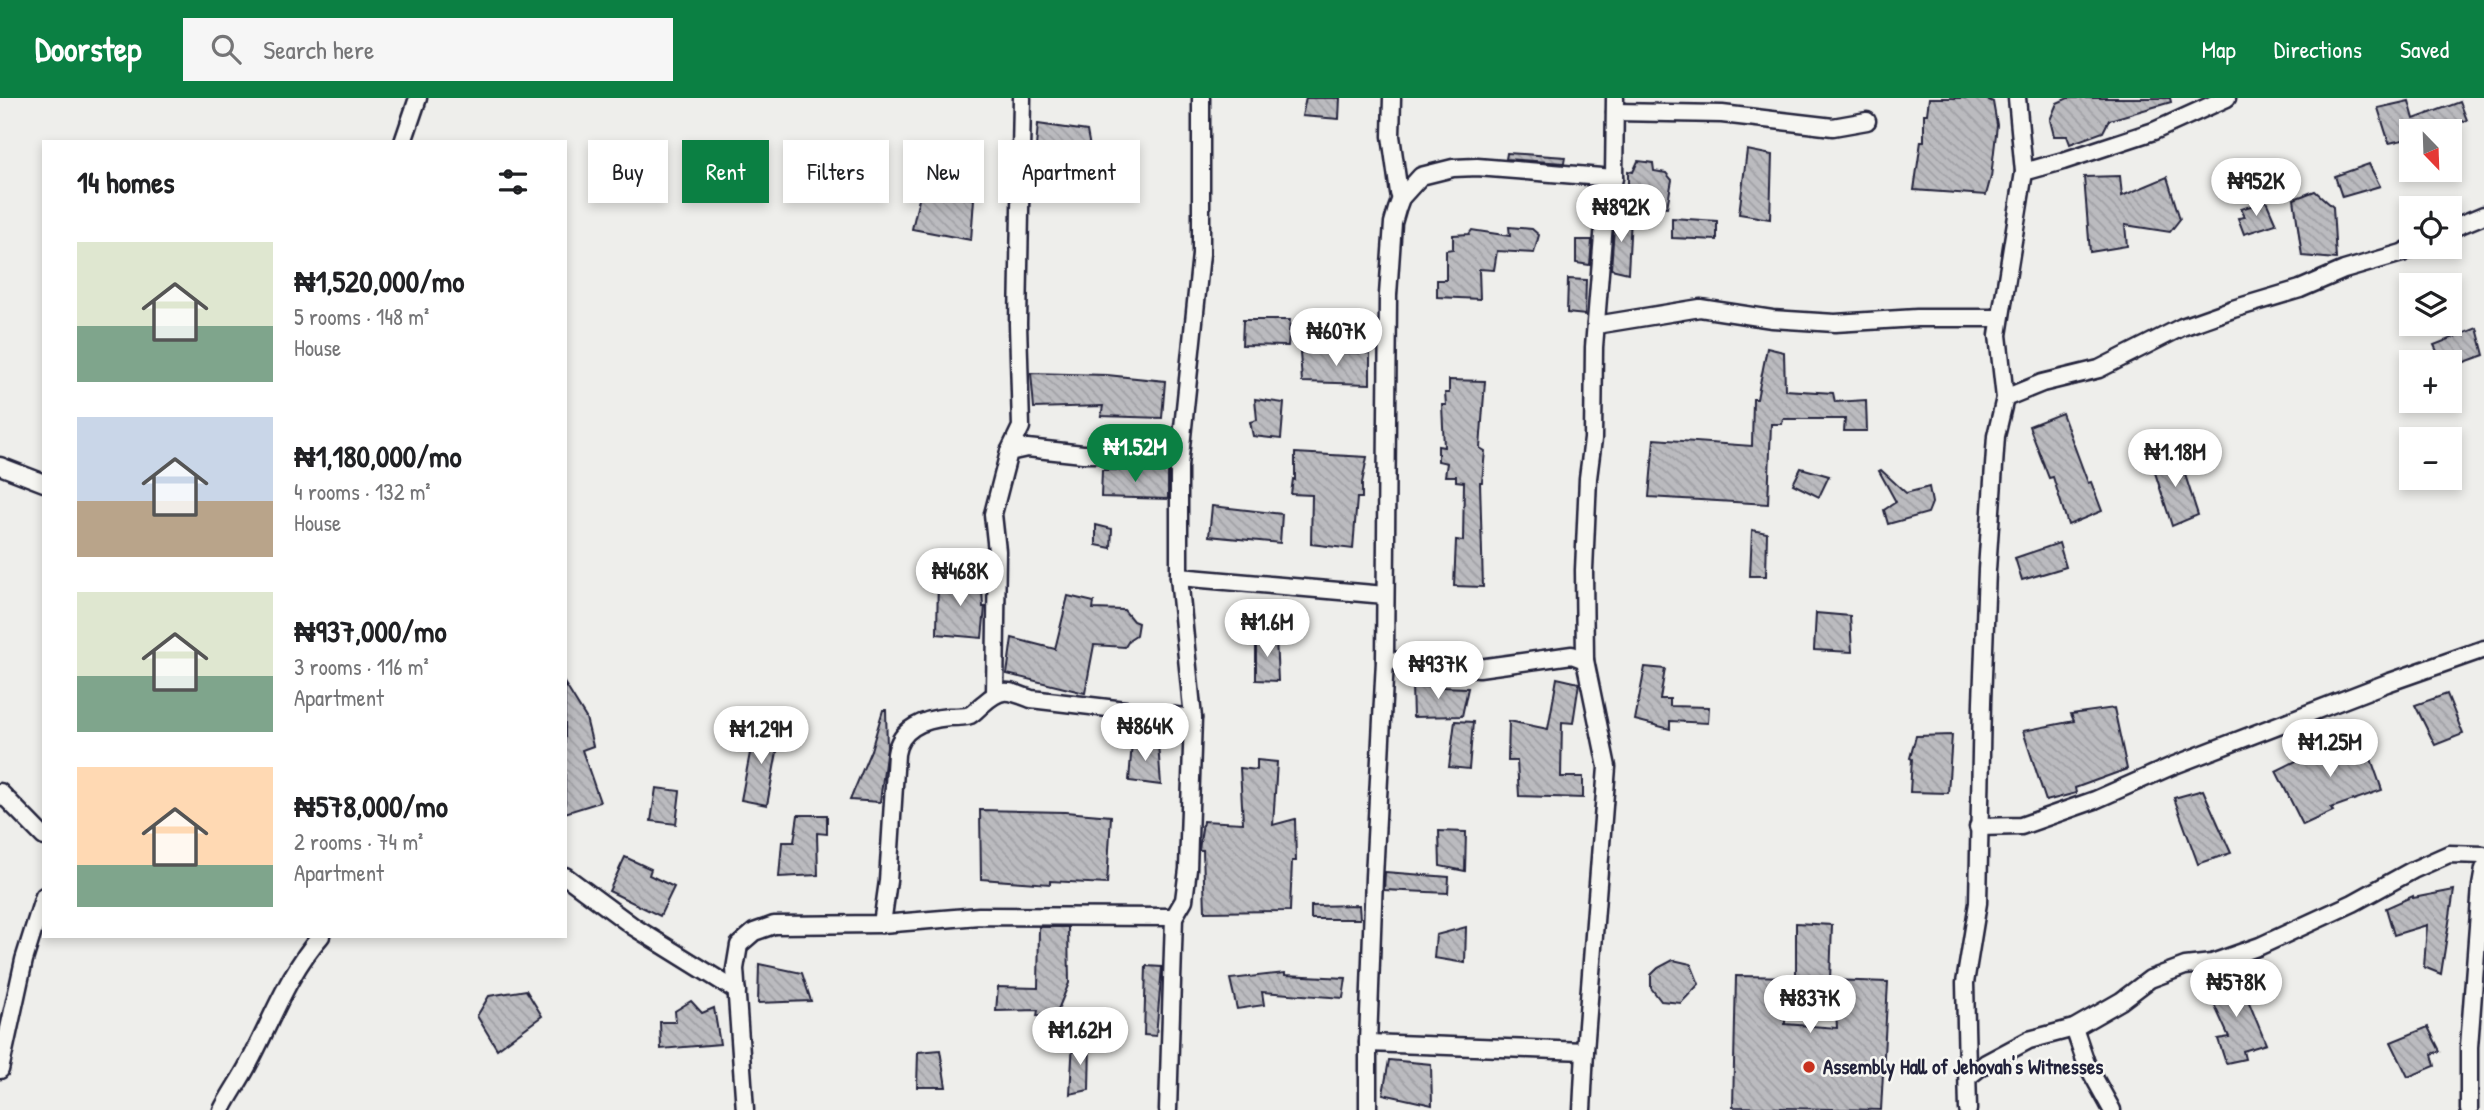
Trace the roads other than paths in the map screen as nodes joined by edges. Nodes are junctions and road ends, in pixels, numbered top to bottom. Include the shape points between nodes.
1 (418, 98) edge
2 (1023, 98) edge
3 (1201, 98) edge
4 (1392, 98) edge
5 (2017, 98) edge
6 (2227, 98) edge
7 (1615, 105) edge
8 (1867, 121) dead end
9 (404, 140) edge
10 (2024, 172) junction
11 (1614, 178) junction
12 (1401, 198) junction
13 (2484, 215) edge
14 (2462, 224) edge
15 (2399, 254) edge
16 (2000, 317) junction
17 (1596, 325) junction
18 (2005, 398) junction
19 (1009, 452) junction
20 (0, 466) edge
21 (1179, 466) junction
22 (42, 482) edge
23 (1179, 577) junction
24 (1385, 595) junction
25 (2484, 649) edge
26 (1385, 660) junction
27 (1585, 660) junction
28 (995, 693) junction
29 (1193, 718) junction
30 (0, 792) edge
31 (1978, 827) junction
32 (42, 835) edge
33 (2484, 855) edge
34 (2484, 869) edge
35 (567, 877) edge
36 (42, 903) edge
37 (1174, 917) junction
38 (882, 924) junction
39 (319, 938) edge
40 (737, 991) junction
41 (2477, 1011) edge
42 (2074, 1028) junction
43 (1368, 1042) junction
44 (1585, 1051) junction
45 (0, 1070) edge
46 (1968, 1077) junction
47 (222, 1110) edge
48 (745, 1110) edge
49 (1168, 1110) edge
50 (1368, 1110) edge
51 (1582, 1110) edge
52 (1968, 1110) edge
53 (2112, 1110) edge
54 (2469, 1110) edge

1 - 9 street
2 - 19 street via 1018,324 1021,427
3 - 21 street via 1201,254
4 - 12 street via 1391,136
5 - 10 street
6 - 10 street via 2154,131
7 - 8 street via 1833,127
7 - 11 street
10 - 16 street
11 - 12 street via 1453,168 1421,176
11 - 17 street via 1605,212
12 - 24 street via 1393,223 1388,295
13 - 14 street
15 - 18 street via 2182,327 2099,369
16 - 17 street via 1835,323 1700,308
16 - 18 street
17 - 27 street via 1584,570
18 - 31 street via 1996,436 1987,570
19 - 21 street via 1027,448 1083,454 1149,453 1171,457
19 - 28 street via 993,514 997,551
20 - 22 street
21 - 23 street
23 - 24 street
23 - 29 street
24 - 26 street
25 - 31 street via 2183,761 2095,800 2021,826
26 - 27 street via 1479,668 1572,655
26 - 43 street
27 - 44 street via 1607,767
28 - 29 street via 1008,690 1031,699
28 - 38 street via 970,715 914,727 900,739
29 - 37 street via 1188,869 1184,900
30 - 32 street
31 - 46 street via 1978,903 1965,983
33 - 42 street via 2449,854 2260,946 2150,979
34 - 41 street
35 - 40 street via 634,927
36 - 45 street via 24,960
37 - 38 street via 979,916
37 - 49 street
38 - 40 street via 774,925 754,932 739,946
39 - 47 street via 276,1004
40 - 48 street
41 - 54 street
42 - 46 street via 2029,1040
42 - 53 street via 2086,1063
43 - 44 street
43 - 50 street
44 - 51 street
46 - 52 street

